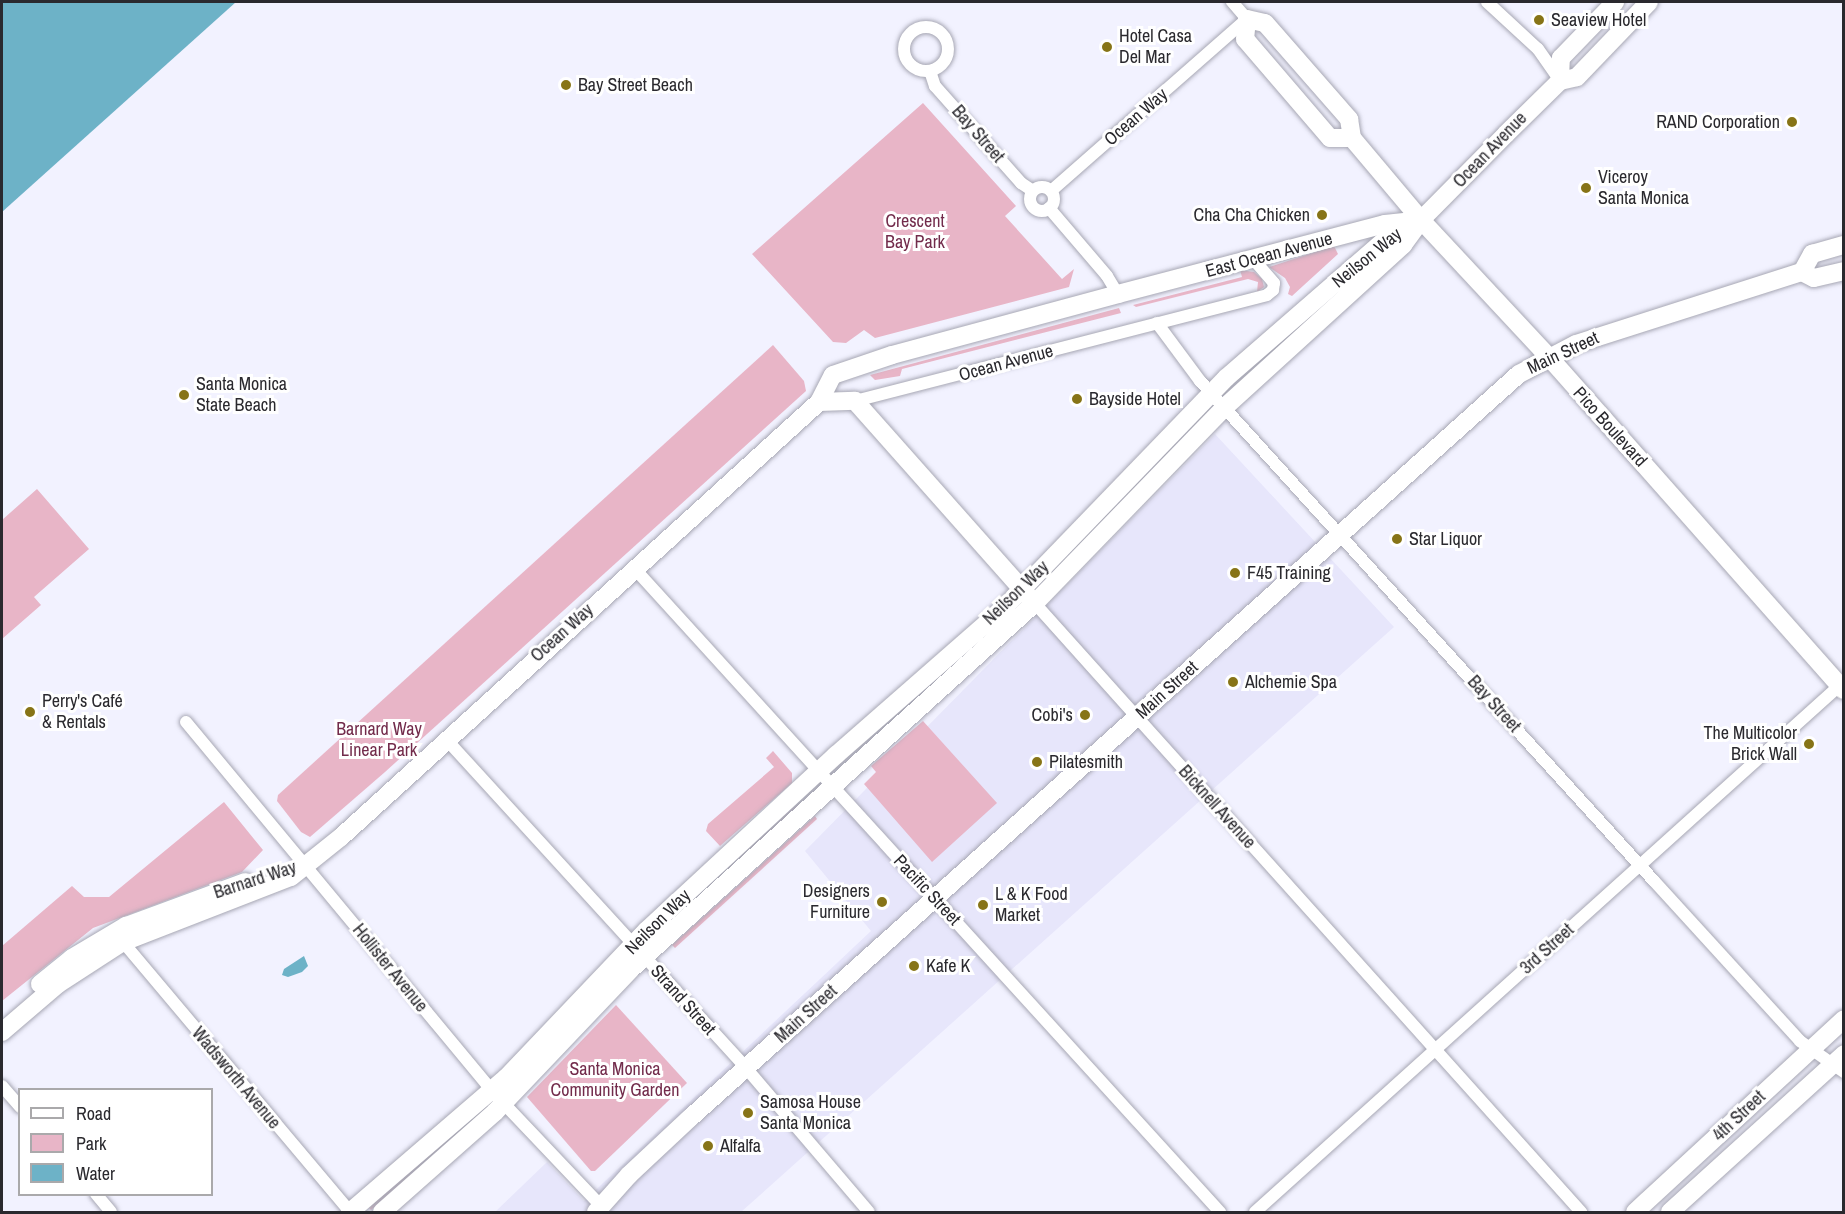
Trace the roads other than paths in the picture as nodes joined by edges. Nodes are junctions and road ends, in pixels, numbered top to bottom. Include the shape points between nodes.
1 (1232, 2) edge
2 (1487, 2) edge
3 (1615, 2) edge
4 (1649, 2) edge
5 (1247, 19) junction
6 (1597, 20) junction
7 (1607, 46) junction
8 (930, 71) dead end
9 (1311, 76) junction
10 (1560, 81) junction
11 (1292, 93) junction
12 (1352, 138) junction
13 (1033, 191) junction
14 (1051, 191) junction
15 (1049, 208) junction
16 (1421, 220) junction
17 (1844, 245) edge
18 (1254, 260) junction
19 (1844, 271) edge
20 (1802, 272) junction
21 (1118, 294) junction
22 (1157, 323) junction
23 (1548, 356) junction
24 (833, 375) joint
25 (1212, 392) junction
26 (855, 401) junction
27 (819, 402) junction
28 (1225, 407) junction
29 (1338, 532) junction
30 (634, 568) junction
31 (1029, 596) junction
32 (1841, 688) edge
33 (1137, 717) junction
34 (186, 722) dead end
35 (445, 738) junction
36 (828, 780) junction
37 (304, 863) junction
38 (1639, 866) junction
39 (935, 898) junction
40 (123, 942) junction
41 (638, 952) junction
42 (2, 1016) edge
43 (1844, 1019) edge
44 (2, 1032) edge
45 (1812, 1049) junction
46 (1435, 1050) junction
47 (1841, 1063) edge
48 (746, 1068) junction
49 (2, 1086) edge
50 (498, 1097) junction
51 (18, 1105) edge
52 (98, 1196) edge
53 (599, 1209) edge
54 (111, 1212) edge
55 (350, 1212) edge
56 (382, 1212) edge
57 (868, 1212) edge
58 (1220, 1212) edge
59 (1255, 1212) edge
60 (1581, 1212) edge
61 (1635, 1212) edge
62 (1670, 1212) edge

1 - 5 street, Pico Boulevard
2 - 10 street via 1538,50
3 - 6 street
4 - 7 street, Ocean Avenue
5 - 9 street, Pico Boulevard via 1265,23
5 - 11 street via 1245,39
5 - 14 street, Ocean Way
6 - 7 street
6 - 10 street via 1561,58
7 - 10 street, Ocean Avenue via 1577,77
8 - 13 street, Bay Street via 935,86 1021,183
9 - 11 street
9 - 12 street, Pico Boulevard via 1349,119
10 - 16 street, Ocean Avenue
11 - 12 street via 1330,138
12 - 16 street, Pico Boulevard
13 - 14 street via 1042,187
13 - 15 street, Bay Street via 1030,198 1035,208
14 - 15 street via 1054,198
15 - 21 street, Bay Street
16 - 18 street, East Ocean Avenue via 1385,224
16 - 23 street, Pico Boulevard
16 - 25 street, Neilson Way via 1393,233
16 - 28 street, Neilson Way via 1403,245
17 - 20 street, Main Street via 1812,254
18 - 21 street, East Ocean Avenue
18 - 22 street, Ocean Avenue via 1274,283 1267,295
19 - 20 street, Main Street via 1814,278
20 - 23 street, Main Street via 1638,323
21 - 24 street, Ocean Avenue
22 - 25 street, Bay Street
22 - 26 street, Ocean Avenue
23 - 29 street, Main Street via 1519,374
23 - 32 street, Pico Boulevard
24 - 27 street, Ocean Way
25 - 28 street, Bay Street
25 - 31 street, Neilson Way
26 - 27 street
26 - 31 street, Bicknell Avenue
27 - 30 street, Ocean Way
28 - 29 street, Bay Street
28 - 31 street, Neilson Way
29 - 33 street, Main Street
29 - 38 street, Bay Street
30 - 35 street, Ocean Way
30 - 36 street, Pacific Street
31 - 33 street, Bicknell Avenue
31 - 36 street, Neilson Way
32 - 38 street, 3rd Street
33 - 39 street, Main Street
33 - 46 street, Bicknell Avenue
34 - 37 street, Hollister Avenue
35 - 37 street, Ocean Way via 341,837
35 - 41 street, Strand Street
36 - 39 street, Pacific Street
36 - 41 street, Neilson Way
37 - 40 street, Barnard Way via 291,877
37 - 42 street, Barnard Way via 126,926 72,958
37 - 50 street, Hollister Avenue
38 - 45 street, Bay Street via 1800,1041
38 - 46 street, 3rd Street
39 - 48 street, Main Street
39 - 58 street, Pacific Street
40 - 44 street, Barnard Way via 58,984
40 - 55 street, Wadsworth Avenue
41 - 48 street, Strand Street
41 - 50 street, Neilson Way
43 - 45 street, 4th Street
45 - 47 street, Bay Street
45 - 61 street, 4th Street
46 - 59 street, 3rd Street
46 - 60 street, Bicknell Avenue
47 - 62 street, 4th Street
48 - 53 street, Main Street via 629,1175
48 - 57 street, Strand Street
49 - 51 street
50 - 53 street, Hollister Avenue
50 - 55 street, Neilson Way
50 - 56 street, Neilson Way
52 - 54 street

